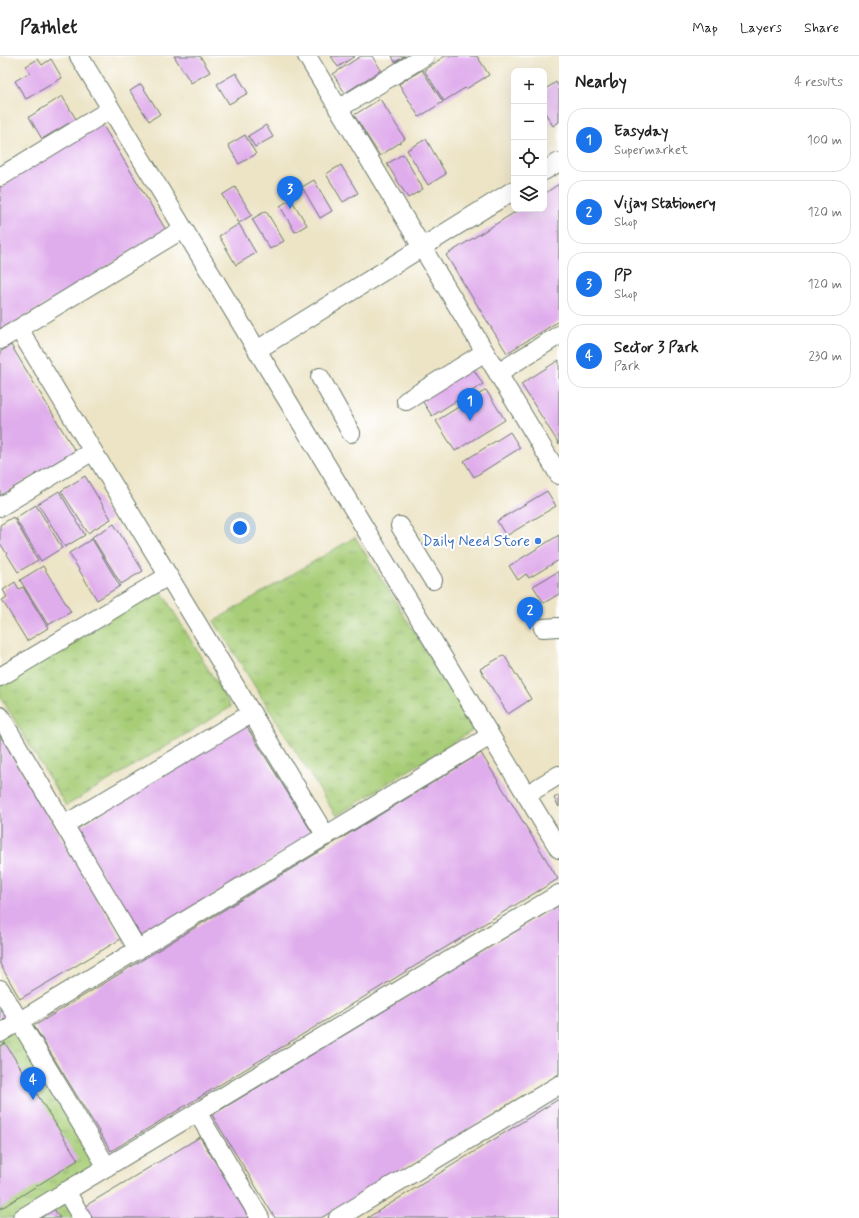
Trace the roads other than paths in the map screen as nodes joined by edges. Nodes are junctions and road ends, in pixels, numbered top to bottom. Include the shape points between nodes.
1 (79, 56) edge
2 (307, 56) edge
3 (425, 56) edge
4 (338, 108) junction
5 (111, 109) junction
6 (559, 162) edge
7 (547, 169) edge
8 (0, 176) edge
9 (511, 192) edge
10 (183, 229) junction
11 (422, 247) junction
12 (19, 329) junction
13 (559, 335) edge
14 (0, 340) edge
15 (257, 350) junction
16 (485, 352) junction
17 (498, 373) junction
18 (320, 377) dead end
19 (406, 400) dead end
20 (351, 433) dead end
21 (93, 451) junction
22 (559, 475) edge
23 (0, 507) edge
24 (400, 526) dead end
25 (168, 576) junction
26 (433, 580) dead end
27 (0, 678) edge
28 (252, 713) junction
29 (0, 716) edge
30 (490, 736) junction
31 (559, 775) edge
32 (526, 795) junction
33 (64, 825) junction
34 (326, 836) junction
35 (559, 849) edge
36 (559, 894) edge
37 (138, 950) junction
38 (0, 989) edge
39 (20, 1022) junction
40 (0, 1034) edge
41 (559, 1085) edge
42 (197, 1112) junction
43 (107, 1167) junction
44 (66, 1191) junction
45 (22, 1218) edge
46 (82, 1218) edge
47 (260, 1218) edge
48 (338, 1218) edge

1 - 5 street
2 - 4 street
3 - 4 street
4 - 11 street
5 - 8 street
5 - 10 street
6 - 7 street
9 - 11 street
10 - 12 street
10 - 15 street
11 - 15 street
11 - 16 street
12 - 14 street
12 - 21 street
13 - 17 street
15 - 30 street
16 - 17 street
16 - 19 street
17 - 22 street
18 - 20 street
21 - 23 street
21 - 25 street
24 - 26 street
25 - 27 street
25 - 28 street
28 - 33 street
28 - 34 street
29 - 33 street
30 - 32 street
30 - 34 street
31 - 32 street
32 - 35 street
33 - 37 street
34 - 37 street
36 - 42 street
37 - 39 street
38 - 39 street
39 - 40 street
39 - 43 street
41 - 48 street
42 - 43 street
42 - 47 street
43 - 44 street
44 - 45 street
44 - 46 street

